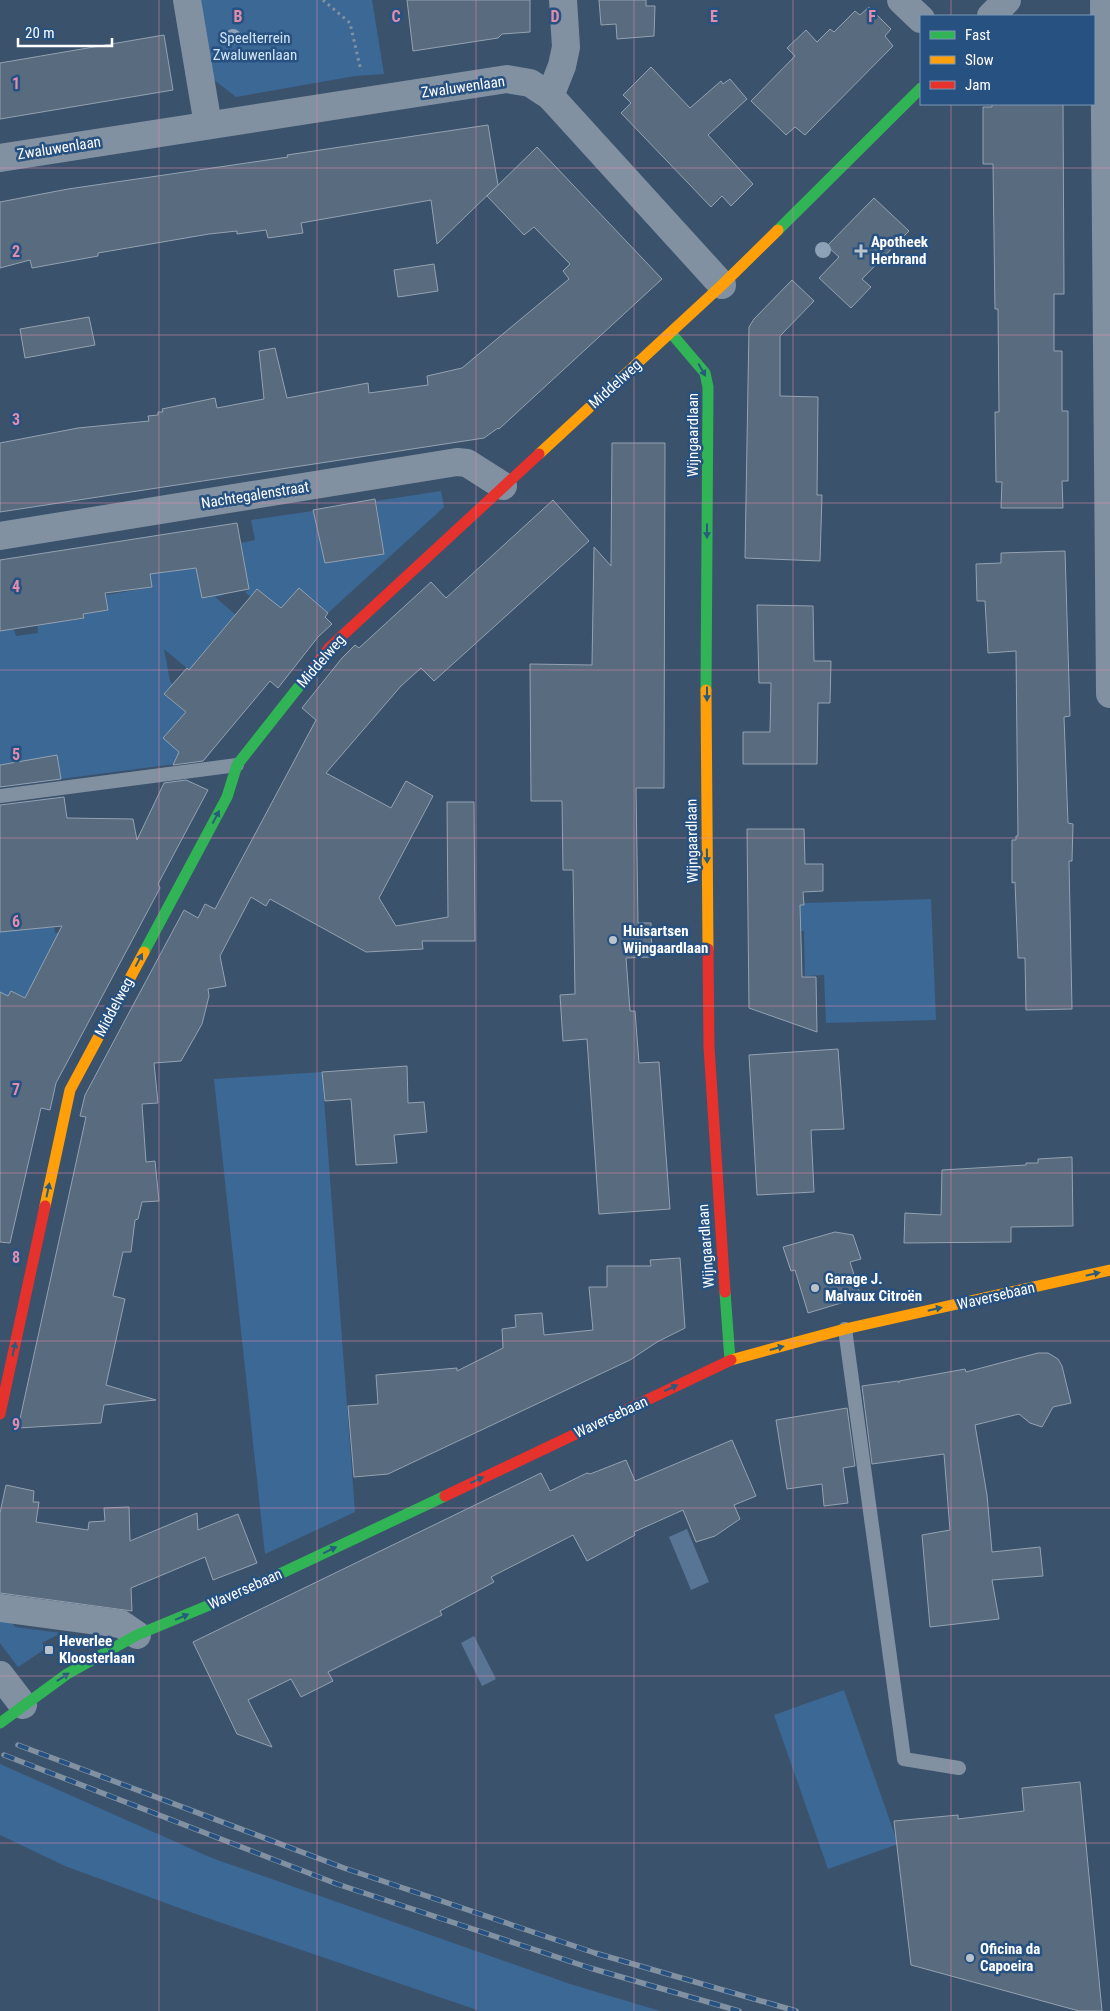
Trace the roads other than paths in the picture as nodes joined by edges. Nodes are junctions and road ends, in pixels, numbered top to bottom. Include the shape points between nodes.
1 (187, 0) edge
2 (563, 0) edge
3 (901, 0) edge
4 (1007, 0) edge
5 (1104, 0) edge
6 (993, 15) edge
7 (920, 19) edge
8 (920, 89) edge
9 (550, 96) junction
10 (208, 125) junction
11 (0, 158) edge
12 (722, 285) junction
13 (671, 333) junction
14 (504, 486) junction
15 (0, 536) edge
16 (1110, 694) edge
17 (238, 765) junction
18 (0, 796) edge
19 (1110, 1270) edge
20 (845, 1329) junction
21 (730, 1360) junction
22 (0, 1414) edge
23 (0, 1608) edge
24 (137, 1636) junction
25 (0, 1675) edge
26 (23, 1705) junction
27 (0, 1723) edge
28 (959, 1768) dead end

1 - 10 street
2 - 9 street via 566,48
3 - 7 street
4 - 6 street
5 - 16 street
8 - 12 street, Middelweg
9 - 10 street, Zwaluwenlaan via 530,83 507,79
9 - 12 street, Zwaluwenlaan
10 - 11 street, Zwaluwenlaan
12 - 13 street, Middelweg
13 - 14 street, Middelweg
13 -> 21 street, Wijngaardlaan via 705,373 708,387 706,785 709,1047
14 - 15 street, Nachtegalenstraat via 466,464 456,462
14 - 17 street, Middelweg via 330,647
17 - 18 lane
22 -> 17 street, Middelweg via 70,1090 227,797
20 -> 19 street, Waversebaan
21 -> 20 street, Waversebaan
20 - 28 lane via 904,1759
24 -> 21 street, Waversebaan via 248,1589
23 - 24 street via 114,1622
26 -> 24 street, Waversebaan via 67,1674
25 - 26 street
26 - 27 street, Waversebaan

